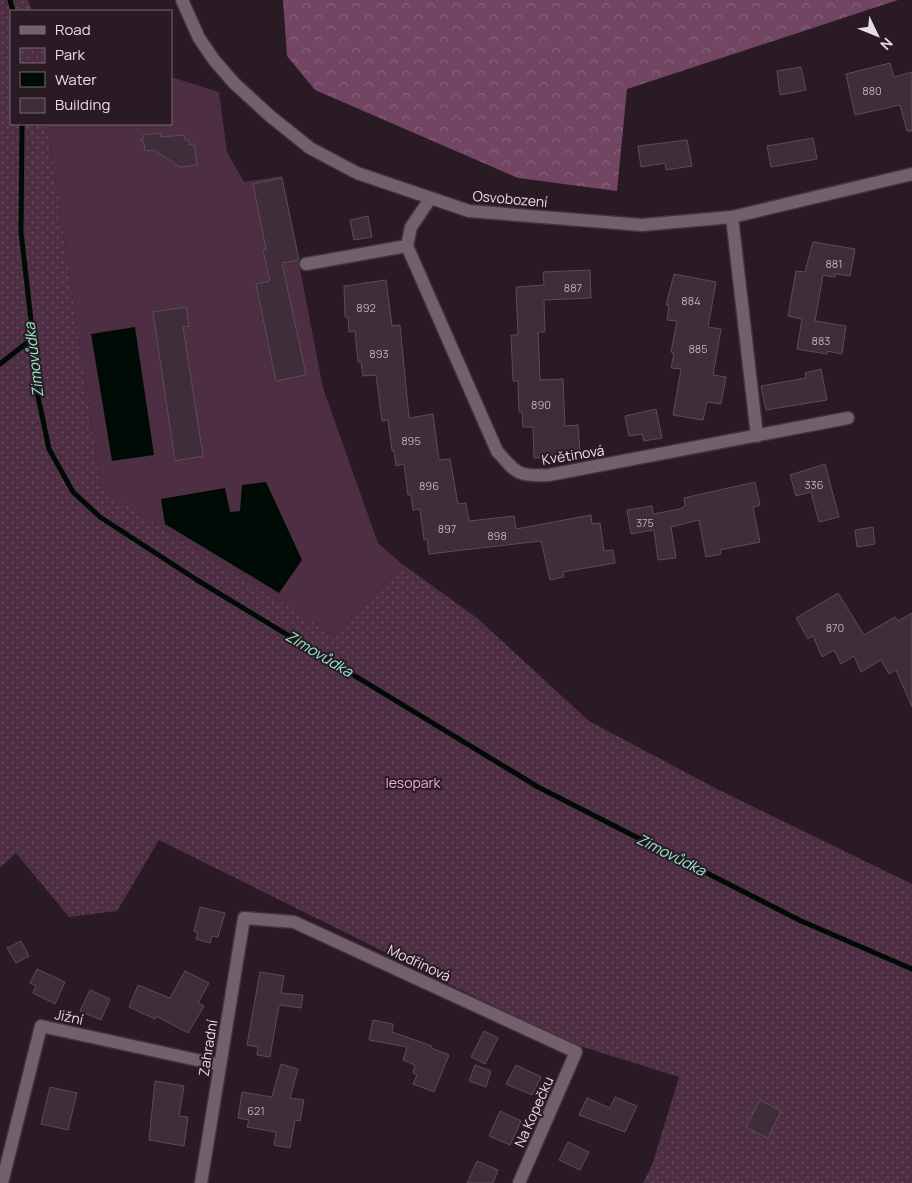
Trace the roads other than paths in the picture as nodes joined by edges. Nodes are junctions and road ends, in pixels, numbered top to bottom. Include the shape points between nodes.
1 (182, 0) edge
2 (912, 174) edge
3 (430, 199) junction
4 (732, 217) junction
5 (407, 246) junction
6 (306, 264) dead end
7 (848, 418) dead end
8 (757, 436) junction
9 (244, 918) joint
10 (576, 1052) joint
11 (220, 1065) junction
12 (2, 1183) edge
13 (201, 1183) edge
14 (519, 1183) edge

1 - 3 street, Osvobození via 199,38 214,60 234,83 310,148 357,173
2 - 4 street, Osvobození
3 - 4 street, Osvobození via 469,211 642,225
3 - 5 street via 411,227
4 - 8 street
5 - 6 street
5 - 8 street, Květinová via 497,451 512,469 526,476 549,475
7 - 8 street, Květinová
9 - 10 street, Modřínová via 294,922
9 - 11 street, Zahradní
10 - 14 street, Na Kopečku
11 - 12 street, Jižní via 41,1026
11 - 13 street, Zahradní

